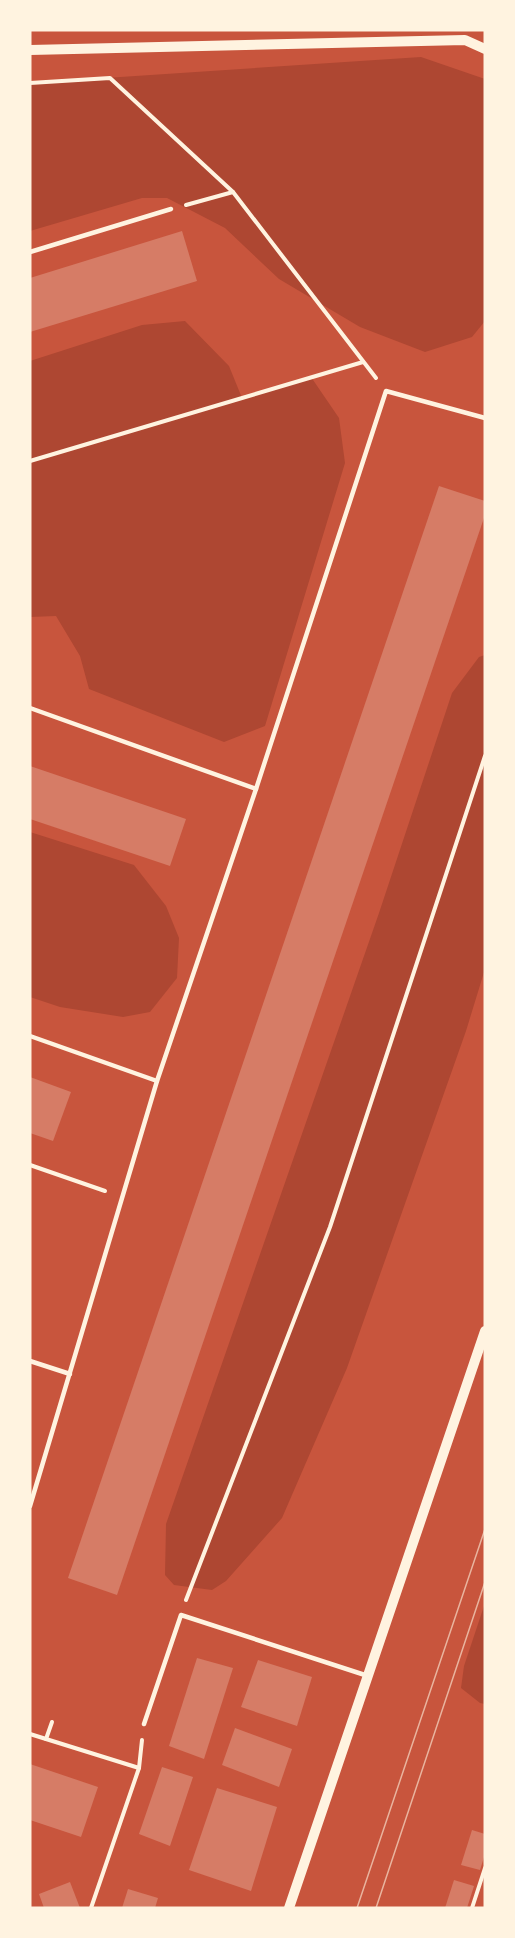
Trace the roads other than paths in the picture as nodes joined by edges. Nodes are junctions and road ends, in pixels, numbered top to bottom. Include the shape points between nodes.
1 (485, 49) edge
2 (30, 50) edge
3 (171, 209) road end
4 (30, 252) edge
5 (485, 418) edge
6 (30, 708) edge
7 (256, 789) junction
8 (30, 1036) edge
9 (157, 1081) junction
10 (485, 1331) edge
11 (30, 1361) edge
12 (70, 1374) junction
13 (30, 1506) edge
14 (368, 1676) junction
15 (144, 1724) road end
16 (289, 1908) edge

1 - 2 street via 465,40
3 - 4 lane
5 - 7 lane via 386,391
6 - 7 lane
7 - 9 lane
8 - 9 lane
9 - 12 lane
10 - 14 street
11 - 12 lane
12 - 13 lane
14 - 15 lane via 181,1615
14 - 16 street

